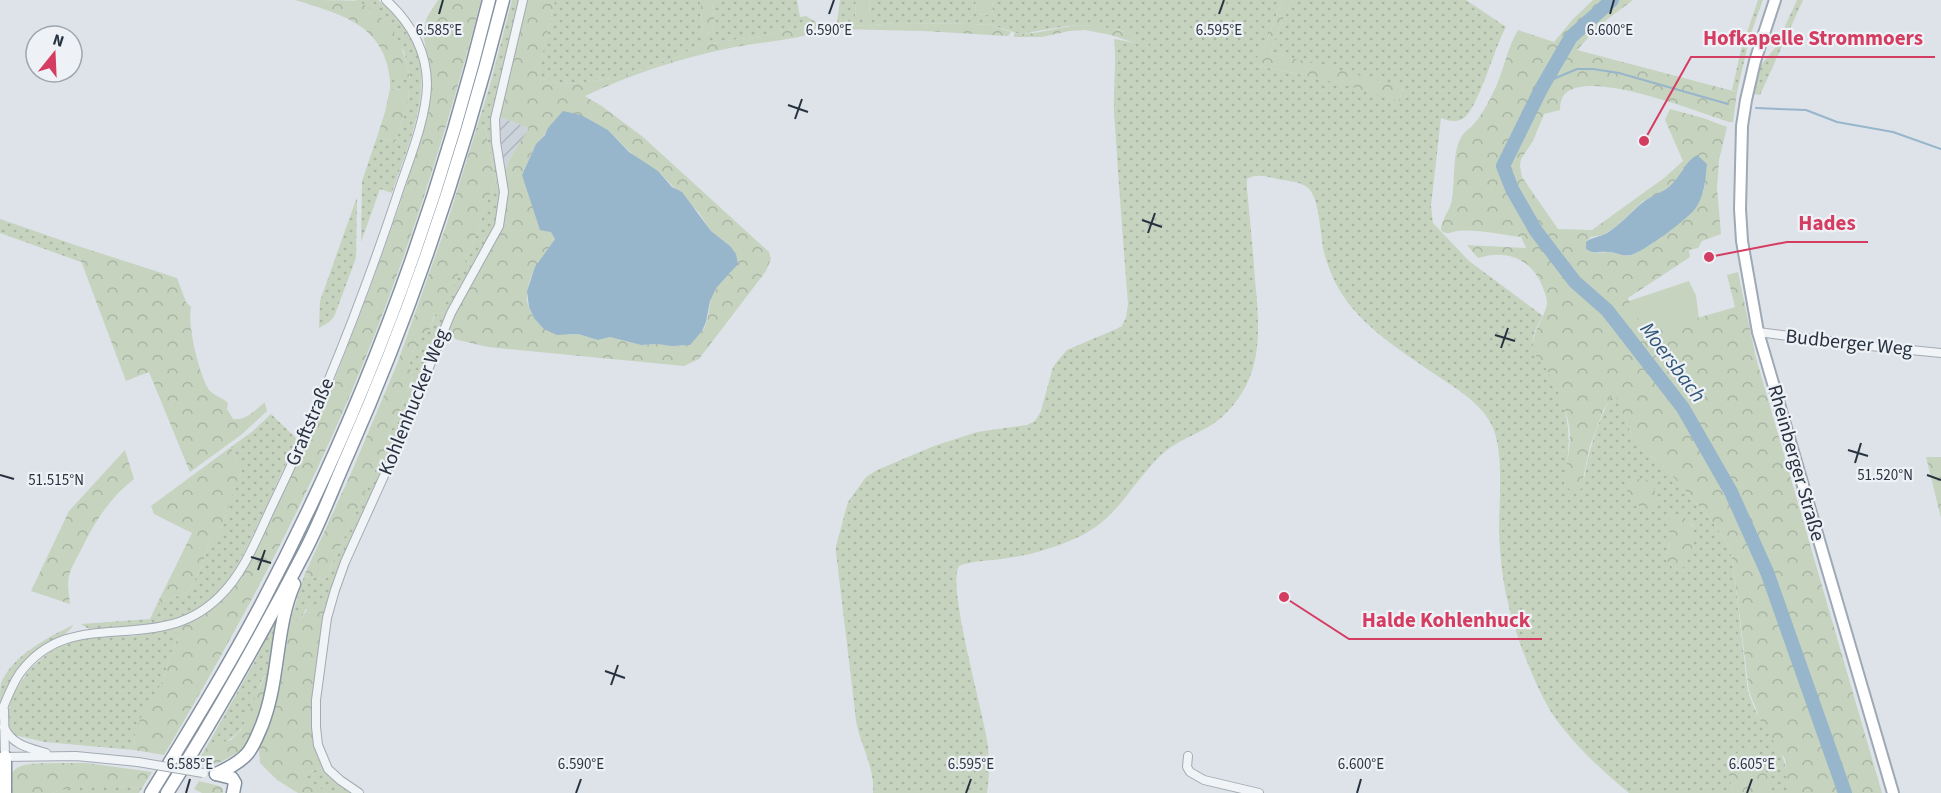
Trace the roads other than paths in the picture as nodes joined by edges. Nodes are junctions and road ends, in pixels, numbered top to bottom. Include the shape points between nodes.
1 (386, 0) edge
2 (489, 0) edge
3 (503, 0) edge
4 (523, 0) edge
5 (1775, 0) edge
6 (1758, 332) junction
7 (1941, 352) edge
8 (319, 519) junction
9 (4, 705) junction
10 (0, 715) edge
11 (4, 727) junction
12 (59, 756) junction
13 (1188, 756) dead end
14 (2, 757) edge
15 (216, 774) junction
16 (5, 793) edge
17 (151, 793) edge
18 (167, 793) edge
19 (233, 793) edge
20 (359, 793) edge
21 (1259, 793) edge
22 (1893, 793) edge

1 - 9 street, Graftstraße via 408,24 420,47 427,82 423,112 347,333 292,464 243,566 223,594 188,618 164,627 78,635 51,646 26,666
2 - 17 highway via 427,213 349,418 260,606
3 - 8 highway via 440,218 386,366
4 - 20 street, Kohlenhucker Weg via 495,119 504,192 499,226 451,313 345,562 327,618 316,700 318,745 333,774
5 - 6 main road, Rheinberger Straße via 1755,61 1742,126 1742,241
6 - 7 street, Budberger Weg
6 - 22 main road, Rheinberger Straße
8 - 15 highway via 287,604 273,687 258,732 242,758
8 - 18 highway via 234,682
9 - 10 street, Graftstraße
9 - 11 street, Graftstraße
11 - 12 street via 19,744
11 - 14 street, Graftstraße
12 - 14 street
12 - 15 street, bridge via 97,757
13 - 21 street via 1187,766 1196,776
14 - 16 highway
15 - 19 highway via 232,778

